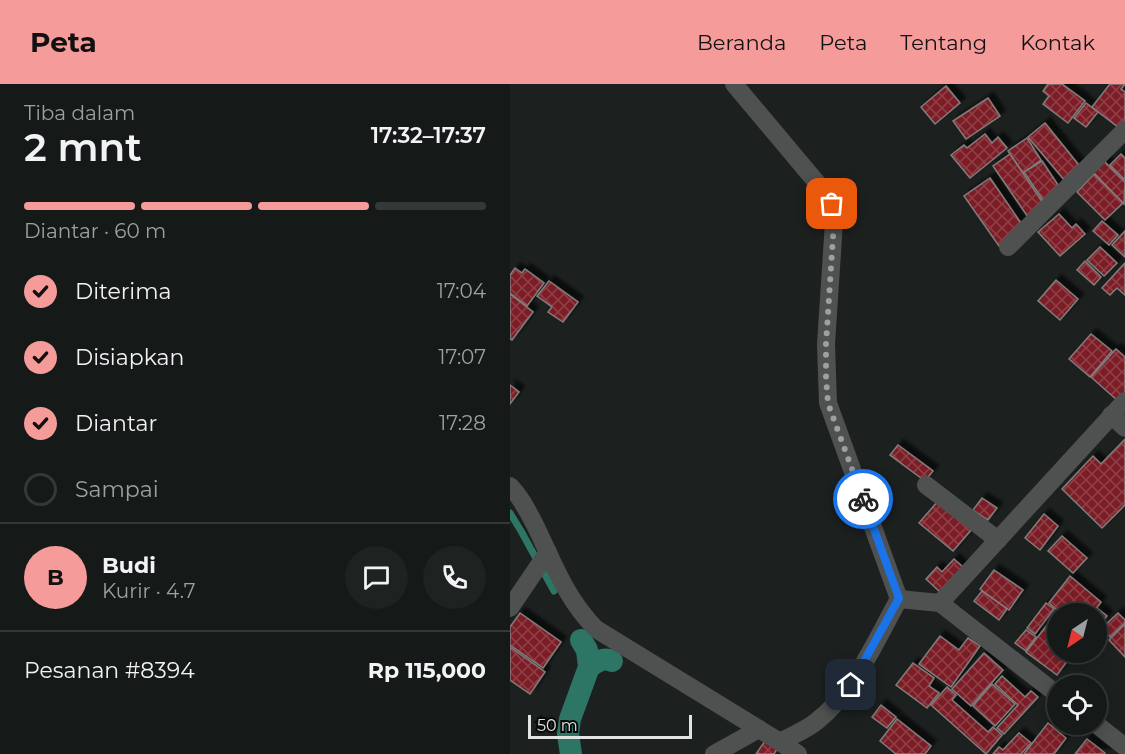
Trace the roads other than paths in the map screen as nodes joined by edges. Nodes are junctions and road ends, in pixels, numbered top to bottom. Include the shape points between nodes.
1 (734, 84) edge
2 (1125, 130) edge
3 (1008, 247) dead end
4 (1125, 401) edge
5 (1111, 415) junction
6 (1125, 428) edge
7 (926, 485) dead end
8 (510, 486) edge
9 (998, 540) junction
10 (539, 564) junction
11 (902, 598) junction
12 (936, 603) junction
13 (510, 608) edge
14 (1047, 687) edge
15 (759, 729) junction
16 (1107, 733) edge
17 (1125, 747) edge
18 (789, 748) edge
19 (714, 754) edge

1 - 11 street via 832,204 826,344 828,403
2 - 3 street
4 - 5 street
5 - 6 street
5 - 9 street
7 - 9 street
8 - 10 street via 525,505
9 - 12 street
10 - 13 street
10 - 15 street via 596,629
11 - 12 street
11 - 18 street via 845,693
12 - 14 street
15 - 18 street
15 - 19 street
16 - 17 street

